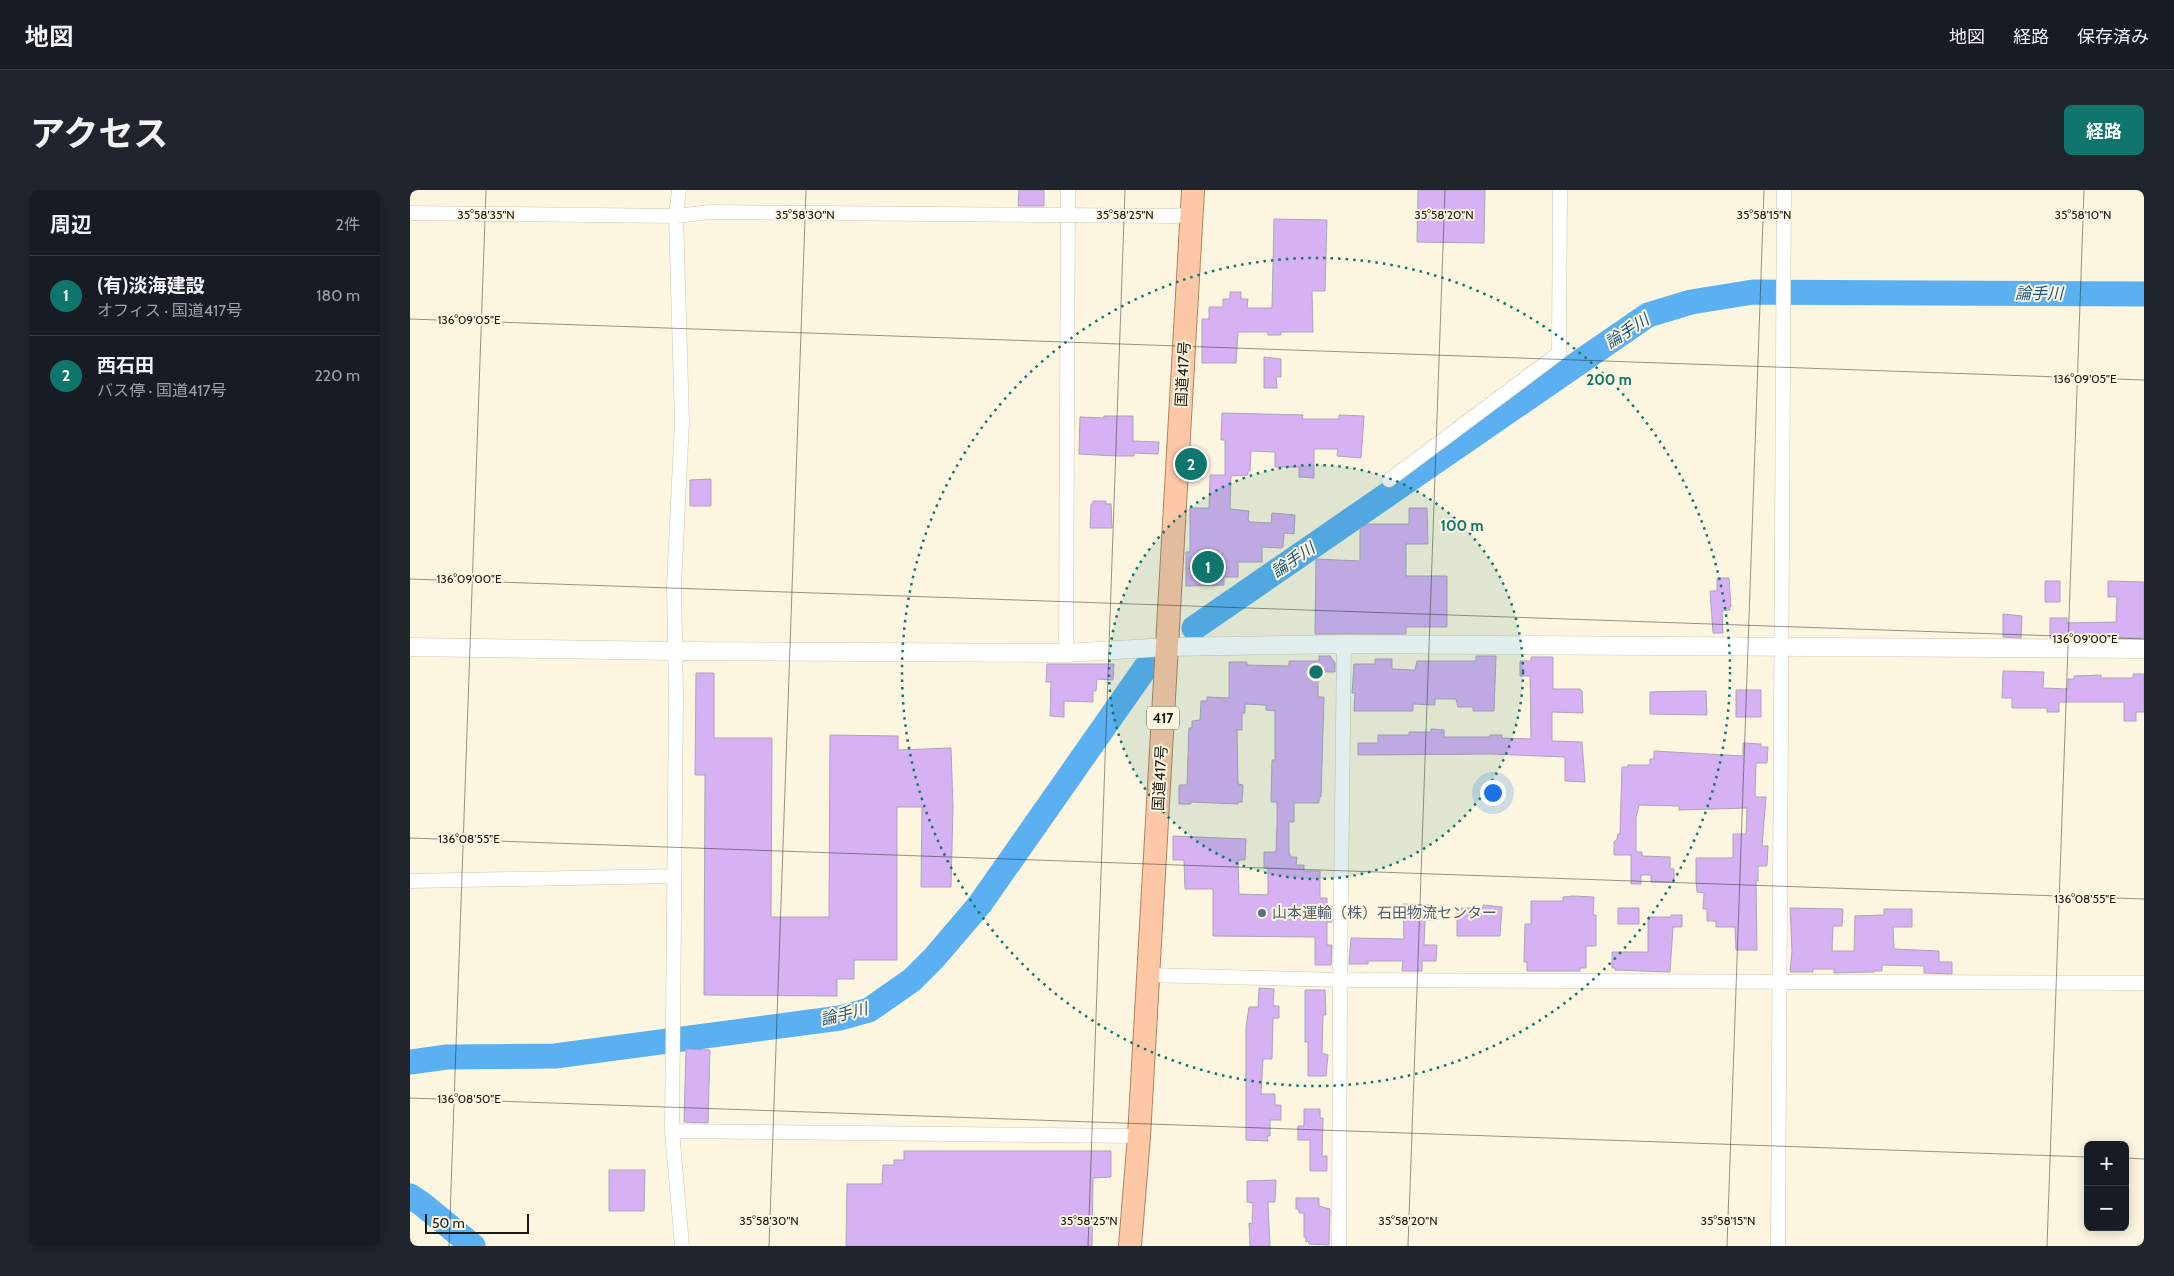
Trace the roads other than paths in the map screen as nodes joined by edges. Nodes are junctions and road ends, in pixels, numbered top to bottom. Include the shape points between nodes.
1 (679, 190) edge
2 (1068, 190) edge
3 (1194, 190) edge
4 (1560, 190) edge
5 (1784, 190) edge
6 (410, 213) edge
7 (1192, 214) junction
8 (1069, 215) junction
9 (676, 216) junction
10 (1389, 480) dead end
11 (1344, 644) junction
12 (1168, 647) junction
13 (1781, 647) junction
14 (410, 648) edge
15 (2144, 649) edge
16 (675, 651) junction
17 (1066, 653) junction
18 (674, 876) junction
19 (410, 881) edge
20 (1148, 975) junction
21 (1340, 980) junction
22 (1780, 980) junction
23 (2144, 983) edge
24 (672, 1132) junction
25 (1139, 1136) junction
26 (682, 1246) edge
27 (1130, 1246) edge
28 (1339, 1246) edge
29 (1778, 1246) edge

1 - 9 street
2 - 8 street
3 - 7 highway, 国道417号 / 417
4 - 10 street via 1559,353
5 - 13 street
6 - 9 street
7 - 8 street
7 - 12 highway, 国道417号 / 417
8 - 9 street via 710,212
8 - 17 street
9 - 16 street via 682,422 674,585
11 - 12 street
11 - 13 street
11 - 21 street
12 - 17 street
12 - 20 highway, 国道417号 / 417
13 - 15 street
13 - 22 street
14 - 16 street
16 - 17 street
16 - 18 street
18 - 19 street
18 - 24 street
20 - 21 street
20 - 25 highway, 国道417号 / 417
21 - 22 street
21 - 28 street
22 - 23 street
22 - 29 street
24 - 25 street
24 - 26 street
25 - 27 highway, 国道417号 / 417

